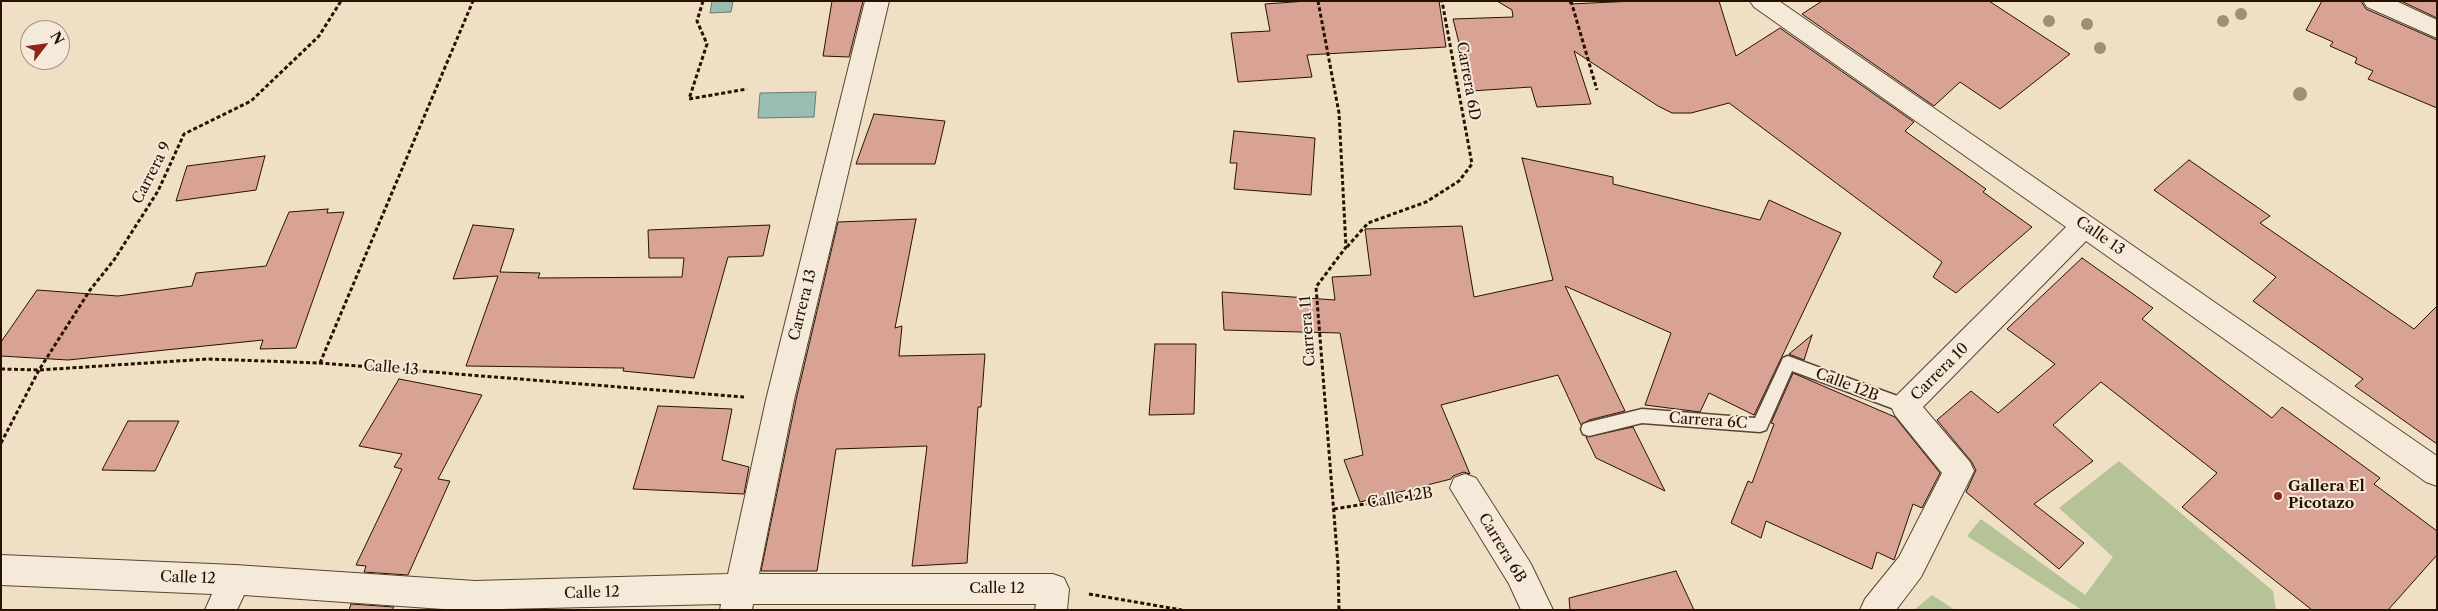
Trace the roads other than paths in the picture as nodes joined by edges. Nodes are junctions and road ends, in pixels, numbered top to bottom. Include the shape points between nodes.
1 (878, 1) edge
2 (1762, 1) edge
3 (2375, 1) edge
4 (2437, 30) edge
5 (2085, 225) junction
6 (1788, 363) joint
7 (1905, 406) junction
8 (1588, 429) dead end
9 (2437, 473) edge
10 (1465, 488) road end
11 (1, 570) edge
12 (235, 580) junction
13 (738, 599) edge
14 (1052, 599) edge
15 (221, 610) edge
16 (1537, 610) edge
17 (1876, 610) edge

1 - 13 street, Carrera 13 via 780,400
2 - 5 street, Calle 13
3 - 4 street
5 - 7 street, Carrera 10
5 - 9 street, Calle 13
6 - 7 lane, Calle 12B
6 - 8 lane, Carrera 6C via 1760,424 1642,416
7 - 17 street, Carrera 10 via 1959,471 1910,567
10 - 16 street, Carrera 6B via 1520,574
11 - 12 street, Calle 12
12 - 13 street, Calle 12 via 475,596
12 - 15 street
13 - 14 street, Calle 12

